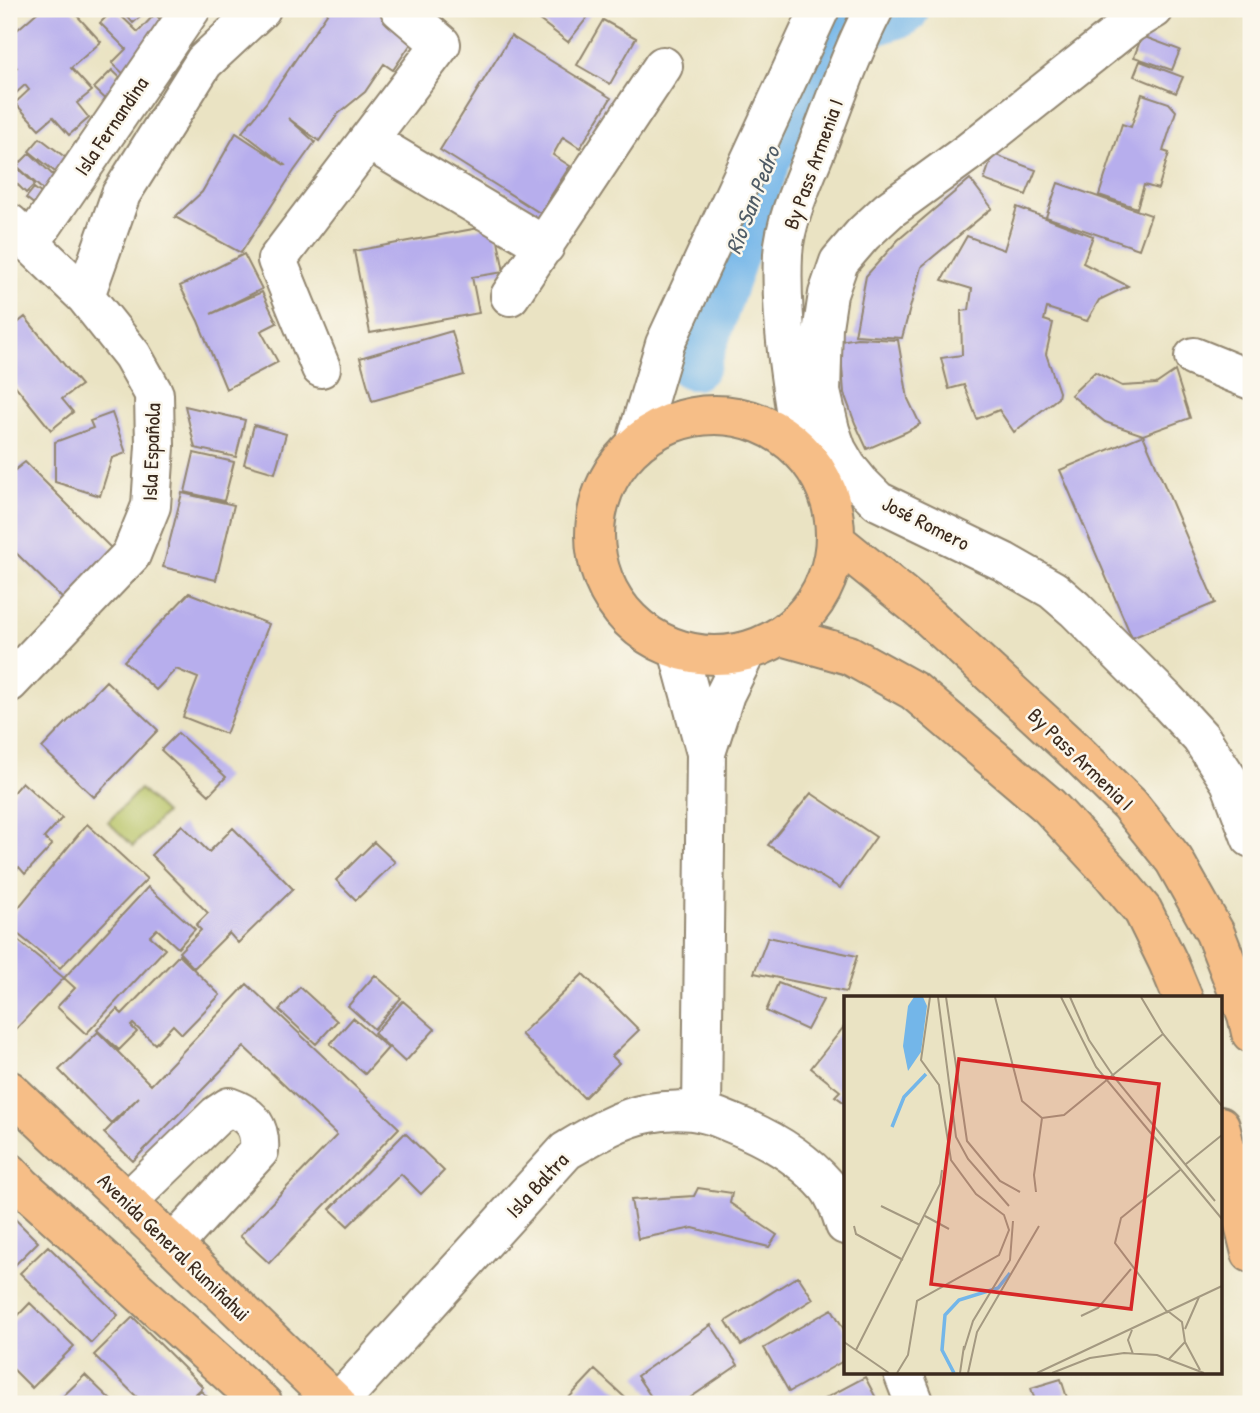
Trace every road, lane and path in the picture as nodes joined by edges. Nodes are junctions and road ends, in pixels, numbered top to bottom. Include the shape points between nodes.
1 (191, 9) edge
2 (261, 9) edge
3 (400, 9) edge
4 (820, 9) edge
5 (874, 9) edge
6 (1154, 9) edge
7 (663, 66) dead end
8 (368, 140) junction
9 (20, 234) edge
10 (545, 246) junction
11 (85, 296) junction
12 (510, 296) dead end
13 (1194, 357) dead end
14 (321, 368) dead end
15 (1251, 380) edge
16 (635, 445) junction
17 (802, 451) junction
18 (836, 541) junction
19 (782, 636) junction
20 (678, 650) junction
21 (746, 652) junction
22 (9, 683) edge
23 (706, 752) junction
24 (1251, 838) edge
25 (1182, 996) edge
26 (1251, 1033) edge
27 (9, 1090) edge
28 (702, 1112) junction
29 (1222, 1134) edge
30 (9, 1172) edge
31 (127, 1202) junction
32 (844, 1222) edge
33 (173, 1245) junction
34 (1251, 1253) edge
35 (903, 1374) edge
36 (263, 1404) edge
37 (337, 1404) edge
38 (915, 1404) edge

1 - 9 street, Isla Fernandina
2 - 11 street via 204,62 121,194
3 - 8 street via 441,44
4 - 16 street via 666,344
5 - 17 street, By Pass Armenia I via 792,211 783,251 788,370
6 - 24 street, José Romero via 889,210 839,261 822,327 821,392 837,450 860,483 878,500 1004,562 1053,590 1075,609 1201,738 1230,782
7 - 10 street
8 - 10 street
8 - 14 street via 277,260
9 - 11 street, Isla Española
10 - 12 street
11 - 22 street, Isla Española via 132,355 153,394 152,506 131,555
13 - 15 street
16 - 17 main road via 666,425 702,416 738,417 773,429
16 - 20 main road via 612,472 597,506 594,542 601,577 619,609 645,634
17 - 18 main road via 828,492
18 - 19 main road via 826,585 800,622
18 - 26 main road, By Pass Armenia I via 925,612 1129,804 1174,860 1215,933
19 - 21 main road
19 - 25 main road via 849,655 914,691 1049,807 1143,911
20 - 21 main road via 712,656
20 - 23 street
21 - 23 street via 725,694
23 - 28 street
27 - 31 main road, Avenida General Rumiñahui
28 - 32 street, Isla Baltra via 790,1152 828,1187
28 - 37 street, Isla Baltra via 634,1116 566,1151
29 - 34 main road
30 - 36 main road
31 - 33 main road, Avenida General Rumiñahui
31 - 33 street via 229,1107 255,1123 261,1136 259,1151
33 - 37 main road, Avenida General Rumiñahui
35 - 38 street

